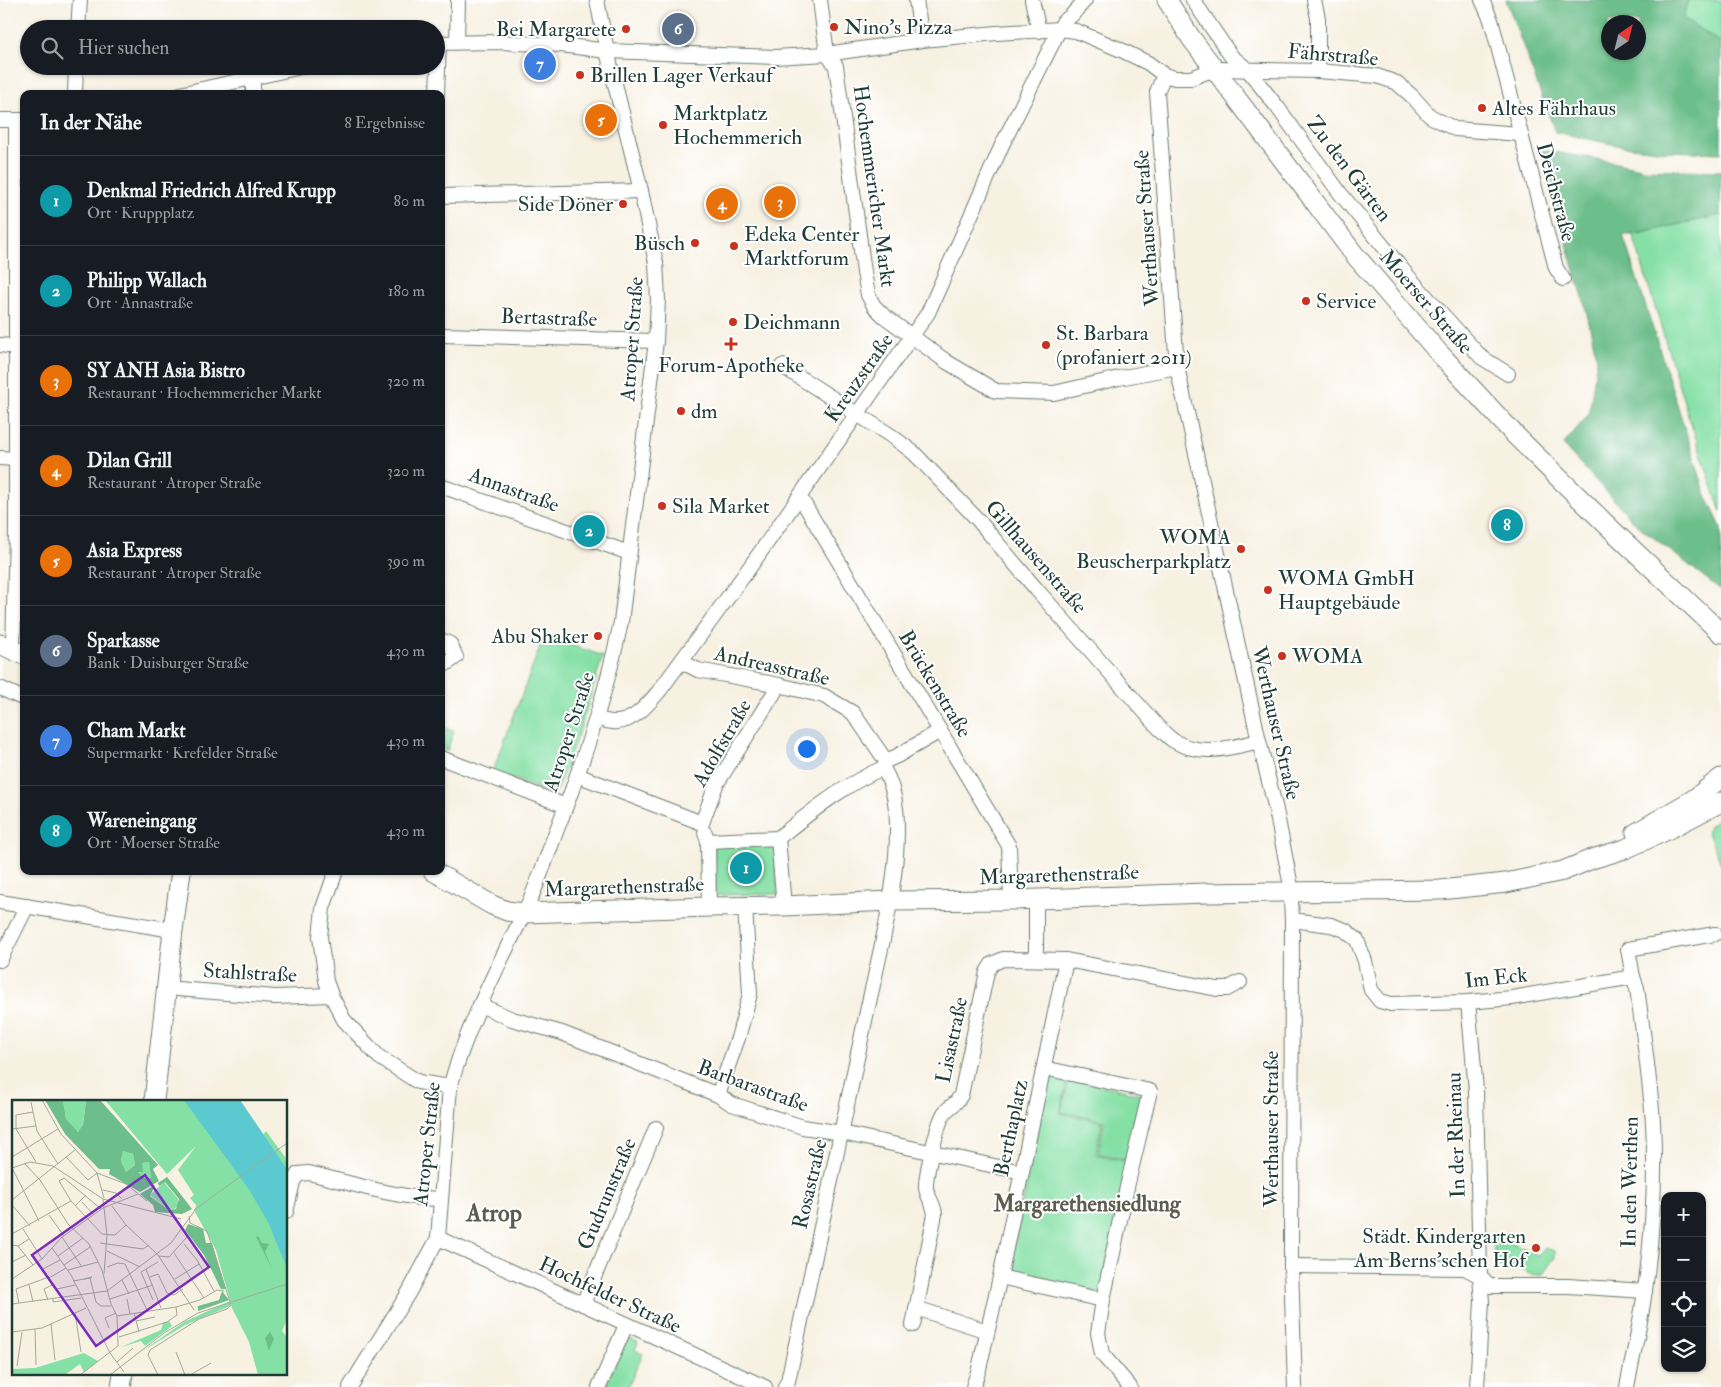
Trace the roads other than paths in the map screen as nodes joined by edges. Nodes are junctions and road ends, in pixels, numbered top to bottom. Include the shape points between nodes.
1 (80, 0) edge
2 (458, 0) edge
3 (598, 0) edge
4 (820, 0) edge
5 (916, 0) edge
6 (1032, 0) edge
7 (1085, 0) edge
8 (1167, 0) edge
9 (1193, 0) edge
10 (1314, 0) edge
11 (1482, 0) edge
12 (79, 20) edge
13 (1060, 29) junction
14 (1039, 31) junction
15 (922, 40) junction
16 (445, 42) edge
17 (457, 42) junction
18 (607, 51) junction
19 (828, 54) junction
20 (1215, 69) junction
21 (1248, 70) junction
22 (1318, 71) junction
23 (76, 75) edge
24 (262, 75) edge
25 (437, 75) edge
26 (1164, 75) junction
27 (253, 77) junction
28 (75, 90) edge
29 (197, 90) edge
30 (253, 90) edge
31 (436, 90) edge
32 (0, 120) edge
33 (20, 120) edge
34 (1520, 134) junction
35 (641, 191) junction
36 (445, 196) edge
37 (20, 232) edge
38 (1563, 278) dead end
39 (445, 335) edge
40 (912, 337) junction
41 (656, 341) junction
42 (0, 345) edge
43 (18, 356) edge
44 (782, 366) dead end
45 (1177, 367) junction
46 (1508, 374) dead end
47 (858, 415) junction
48 (0, 458) edge
49 (15, 459) junction
50 (445, 487) edge
51 (800, 497) junction
52 (20, 533) edge
53 (629, 552) junction
54 (1688, 600) junction
55 (1721, 621) edge
56 (1721, 632) edge
57 (445, 642) edge
58 (12, 650) edge
59 (682, 662) junction
60 (445, 664) edge
61 (779, 685) junction
62 (0, 688) edge
63 (20, 698) edge
64 (597, 719) junction
65 (940, 731) junction
66 (1259, 741) junction
67 (445, 760) edge
68 (885, 764) junction
69 (577, 775) junction
70 (1721, 778) edge
71 (1721, 802) edge
72 (566, 806) junction
73 (702, 823) junction
74 (778, 838) junction
75 (708, 841) junction
76 (1592, 859) junction
77 (180, 875) edge
78 (335, 875) edge
79 (440, 875) edge
80 (1291, 892) junction
81 (1036, 899) junction
82 (1011, 900) junction
83 (890, 901) junction
84 (0, 902) edge
85 (27, 906) junction
86 (745, 906) junction
87 (784, 906) junction
88 (709, 907) junction
89 (524, 913) junction
90 (1292, 920) junction
91 (173, 930) junction
92 (1715, 934) dead end
93 (1036, 959) junction
94 (0, 960) edge
95 (1066, 960) junction
96 (1633, 977) junction
97 (1240, 982) dead end
98 (166, 988) junction
99 (331, 995) junction
100 (1468, 1002) junction
101 (480, 1005) junction
102 (1044, 1068) junction
103 (450, 1087) junction
104 (718, 1095) junction
105 (154, 1100) edge
106 (656, 1128) dead end
107 (842, 1133) junction
108 (932, 1153) junction
109 (1022, 1172) junction
110 (441, 1199) junction
111 (288, 1203) edge
112 (438, 1238) junction
113 (1291, 1266) junction
114 (1480, 1276) junction
115 (1000, 1277) junction
116 (1645, 1291) junction
117 (1103, 1300) junction
118 (583, 1304) junction
119 (916, 1308) junction
120 (626, 1325) junction
121 (912, 1325) dead end
122 (987, 1331) junction
123 (123, 1374) edge
124 (121, 1387) edge
125 (350, 1387) edge
126 (599, 1387) edge
127 (765, 1387) edge
128 (785, 1387) edge
129 (973, 1387) edge
130 (1130, 1387) edge
131 (1295, 1387) edge
132 (1477, 1387) edge
133 (1627, 1387) edge

1 - 12 street
2 - 17 street
3 - 18 street, Atroper Straße
4 - 19 street, Hochemmericher Markt
5 - 15 street
6 - 14 street
7 - 13 street, Kreuzstraße
8 - 20 main road, Moerser Straße
9 - 21 street via 1230,56
10 - 22 street via 1318,18
11 - 34 street, Deichstraße via 1491,20
13 - 14 street
13 - 26 street via 1076,31 1119,49
13 - 40 street, Kreuzstraße via 1002,145 928,313
14 - 15 street
15 - 19 street
16 - 17 street
17 - 18 street via 562,45
18 - 19 street via 748,56
18 - 35 street, Atroper Straße
19 - 40 street, Hochemmericher Markt via 836,66 868,294 874,306
20 - 21 street, Fährstraße
20 - 26 street via 1191,78
20 - 54 main road, Moerser Straße via 1354,254 1439,352 1522,442
21 - 22 street, Fährstraße
21 - 46 street, Zu den Gärten via 1340,193 1406,274 1481,357
22 - 34 street, Fährstraße via 1377,76 1397,84 1413,96 1430,116 1455,129
23 - 28 street
24 - 27 street
25 - 31 street
26 - 45 street, Werthauser Straße via 1157,92
27 - 29 street
27 - 30 street
32 - 33 street
33 - 37 street
34 - 38 street, Deichstraße via 1556,268
35 - 36 street
35 - 41 street, Atroper Straße via 656,263
37 - 43 street
39 - 41 street, Bertastraße
40 - 45 street, Hochemmericher Markt via 996,391 1054,393
40 - 47 street, Kreuzstraße
41 - 53 street, Atroper Straße
42 - 43 street
43 - 49 street
44 - 47 street, Gillhausenstraße
45 - 66 street, Werthauser Straße
47 - 51 street, Kreuzstraße
47 - 66 street, Gillhausenstraße via 914,453 927,466 1173,740 1189,748 1220,750
48 - 49 street
49 - 52 street
50 - 53 street, Annastraße
51 - 59 street, Kreuzstraße
51 - 65 street, Brückenstraße
52 - 58 street
53 - 64 street, Atroper Straße via 621,622
54 - 55 main road, Moerser Straße
54 - 56 main road, Moerser Straße
57 - 60 street via 450,644 456,657
59 - 61 street, Andreasstraße via 698,670
59 - 64 street, Kreuzstraße via 648,704 631,718 616,722
61 - 68 street, Andreasstraße via 824,696 853,713
61 - 73 street, Adolfstraße via 716,785
62 - 63 street
64 - 69 street, Atroper Straße
65 - 68 street
65 - 82 street, Brückenstraße via 1009,846
66 - 80 street, Werthauser Straße
67 - 72 street
68 - 74 street via 824,803
68 - 83 street, Andreasstraße via 896,810 896,855
69 - 72 street, Atroper Straße
69 - 73 street
70 - 76 main road, Margarethenstraße via 1694,799
71 - 76 main road, Margarethenstraße via 1625,849
72 - 89 street, Atroper Straße
73 - 75 street
74 - 75 street
74 - 87 street
75 - 88 street
76 - 80 main road, Margarethenstraße via 1563,871 1506,883 1440,890
77 - 91 main road
78 - 99 street via 323,908 320,937
79 - 89 main road, Margarethenstraße via 492,905
80 - 81 main road, Margarethenstraße
80 - 90 street, Werthauser Straße
81 - 82 main road, Margarethenstraße
81 - 93 street
82 - 83 main road, Margarethenstraße
83 - 87 main road, Margarethenstraße
83 - 107 street, Rosastraße
84 - 85 street
85 - 91 street
85 - 94 street
86 - 87 main road, Margarethenstraße
86 - 88 main road, Margarethenstraße
86 - 104 street via 750,994
88 - 89 main road, Margarethenstraße
89 - 101 street, Atroper Straße
90 - 100 street, Im Eck via 1331,925 1345,930 1357,940 1371,990 1380,1001 1391,1004
90 - 113 street, Werthauser Straße
91 - 98 main road
92 - 96 street via 1628,949
93 - 95 street, Lisastraße
93 - 108 street, Lisastraße via 1003,959 992,964 987,972 961,1095 956,1104 945,1112
95 - 97 street, Lisastraße via 1217,989 1227,989
95 - 102 street, Berthaplatz
96 - 100 street, Im Eck via 1512,998
96 - 116 street, In den Werthen via 1653,1124 1651,1239
98 - 99 street, Stahlstraße via 275,997
98 - 105 main road
99 - 103 street via 344,1020 379,1057 418,1082
100 - 114 street, In der Rheinau via 1476,1090
101 - 103 street, Atroper Straße
101 - 104 street, Barbarastraße via 512,1019 562,1033
102 - 109 street, Berthaplatz
102 - 117 street, Berthaplatz via 1150,1091
103 - 110 street, Atroper Straße
104 - 107 street, Barbarastraße via 732,1104 803,1126
106 - 118 street, Gudrunstraße
107 - 108 street, Barbarastraße
107 - 128 street, Rosastraße
108 - 109 street, Barbarastraße
108 - 119 street, Lisastraße via 926,1191 935,1214
109 - 115 street, Berthaplatz
110 - 111 street via 391,1192 309,1173 298,1174
110 - 112 street, Atroper Straße
112 - 118 street, Hochfelder Straße
112 - 125 street, Atroper Straße via 410,1292
113 - 114 street via 1465,1268
113 - 131 street, Werthauser Straße
114 - 116 street via 1490,1286 1568,1286
114 - 132 street, In der Rheinau via 1482,1302
115 - 117 street
115 - 122 street, Berthaplatz
116 - 133 street, In den Werthen
117 - 130 street via 1098,1333 1102,1354
118 - 120 street, Hochfelder Straße
119 - 121 street, Lisastraße
119 - 122 street
120 - 126 street
120 - 127 street, Hochfelder Straße
122 - 129 street, Berthaplatz
123 - 124 main road

